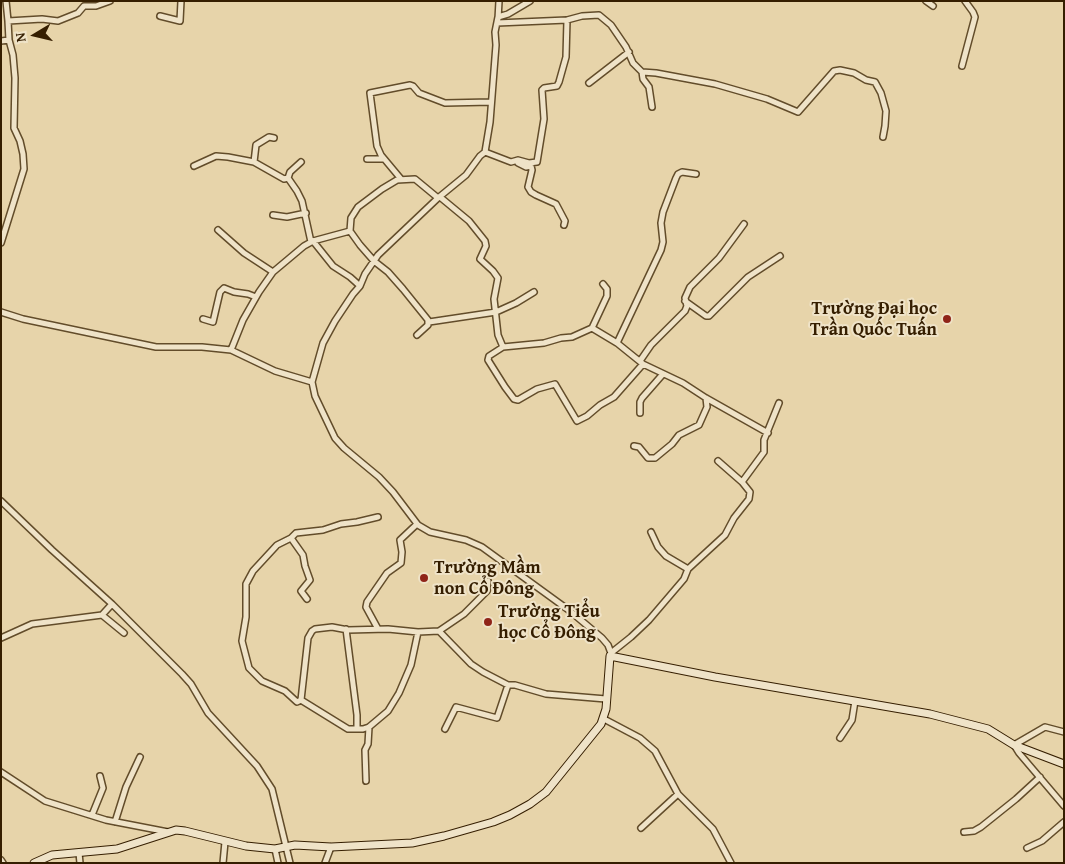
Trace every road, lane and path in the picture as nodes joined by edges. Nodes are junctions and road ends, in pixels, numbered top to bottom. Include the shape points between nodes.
1 (6, 1) edge
2 (110, 1) edge
3 (181, 1) edge
4 (499, 1) edge
5 (530, 1) edge
6 (926, 1) edge
7 (965, 1) edge
8 (83, 4) edge
9 (933, 6) dead end
10 (160, 16) dead end
11 (8, 20) junction
12 (567, 20) junction
13 (497, 21) junction
14 (9, 40) junction
15 (1, 41) edge
16 (629, 52) junction
17 (962, 66) dead end
18 (642, 72) junction
19 (589, 83) dead end
20 (491, 102) junction
21 (652, 107) dead end
22 (883, 137) dead end
23 (274, 138) dead end
24 (485, 152) junction
25 (367, 159) dead end
26 (384, 159) junction
27 (254, 162) junction
28 (301, 162) dead end
29 (515, 162) junction
30 (194, 166) dead end
31 (696, 174) dead end
32 (288, 178) junction
33 (401, 179) junction
34 (439, 198) junction
35 (306, 213) junction
36 (273, 215) dead end
37 (744, 224) dead end
38 (564, 225) dead end
39 (218, 230) dead end
40 (350, 231) junction
41 (312, 242) junction
42 (1, 243) edge
43 (780, 256) dead end
44 (374, 261) junction
45 (273, 272) junction
46 (604, 284) dead end
47 (360, 286) junction
48 (534, 292) dead end
49 (256, 297) junction
50 (685, 302) junction
51 (1, 312) edge
52 (496, 312) junction
53 (203, 319) dead end
54 (429, 322) junction
55 (592, 328) junction
56 (417, 335) dead end
57 (617, 343) junction
58 (503, 347) junction
59 (231, 350) junction
60 (642, 363) junction
61 (662, 374) junction
62 (312, 382) junction
63 (706, 398) junction
64 (778, 403) dead end
65 (640, 413) dead end
66 (768, 433) junction
67 (634, 446) dead end
68 (718, 461) dead end
69 (742, 482) junction
70 (1, 501) edge
71 (378, 517) dead end
72 (417, 524) junction
73 (650, 532) dead end
74 (291, 538) junction
75 (688, 569) junction
76 (488, 581) dead end
77 (307, 599) dead end
78 (112, 604) junction
79 (102, 615) junction
80 (346, 629) junction
81 (378, 629) junction
82 (438, 631) junction
83 (418, 632) junction
84 (124, 633) dead end
85 (1, 638) edge
86 (611, 654) junction
87 (508, 685) junction
88 (606, 698) junction
89 (301, 700) junction
90 (856, 701) junction
91 (604, 719) junction
92 (370, 728) junction
93 (357, 729) junction
94 (445, 729) dead end
95 (1064, 732) edge
96 (840, 738) dead end
97 (1014, 744) junction
98 (140, 757) dead end
99 (1064, 764) edge
100 (1, 772) edge
101 (100, 776) dead end
102 (1040, 777) junction
103 (366, 781) dead end
104 (678, 794) junction
105 (1064, 806) edge
106 (92, 815) junction
107 (115, 822) junction
108 (1064, 822) edge
109 (641, 828) dead end
110 (170, 832) junction
111 (964, 832) dead end
112 (225, 842) junction
113 (280, 847) junction
114 (331, 847) junction
115 (1027, 848) dead end
116 (79, 853) junction
117 (34, 863) edge
118 (80, 863) edge
119 (223, 863) edge
120 (278, 863) edge
121 (290, 863) edge
122 (325, 863) edge
123 (731, 863) edge

1 - 11 street
2 - 8 street via 96,6
3 - 10 street via 180,20
4 - 13 street
5 - 13 street via 498,17
6 - 9 street
7 - 17 street via 975,16
8 - 11 street via 78,13 58,21
11 - 14 street
12 - 13 street
12 - 16 street via 601,16
12 - 29 street via 566,57 559,82 557,86 542,90 544,118 537,162
13 - 20 street
14 - 15 street
14 - 42 street via 15,78 14,128 23,154 24,169
16 - 18 street via 633,63
16 - 19 street
18 - 21 street via 649,87
18 - 22 street via 715,84 798,112 834,71 854,73 875,82 882,93 886,111
20 - 24 street
20 - 26 street via 445,103 419,93 412,85 372,92 375,136
23 - 27 street via 269,137 256,145
24 - 29 street
24 - 34 street via 466,175
25 - 26 street
26 - 33 street
27 - 30 street via 216,156
27 - 32 street via 284,179
28 - 32 street
29 - 38 street via 531,166 528,187 531,192 556,204
31 - 57 street via 682,172 676,178 663,212 661,250
32 - 35 street
33 - 34 street via 416,180
33 - 40 street via 355,209 350,218
34 - 44 street
34 - 52 street via 469,221 485,242 480,259 498,278 494,300
35 - 36 street via 287,217
35 - 41 street
37 - 50 street via 719,258 690,287
39 - 45 street
40 - 41 street
40 - 44 street
41 - 45 street
41 - 47 street via 335,268
43 - 50 street via 748,277 709,316
44 - 47 street
44 - 54 street via 388,272
45 - 49 street
46 - 55 street via 607,296
47 - 62 street via 327,336
48 - 52 street
49 - 53 street via 224,288 220,292 214,322
49 - 59 street
50 - 60 street via 686,311 651,344
51 - 59 street via 156,347
52 - 54 street
52 - 58 street via 498,335
54 - 56 street
55 - 57 street
55 - 58 street via 572,337 544,343
57 - 60 street
58 - 60 street via 488,360 514,399 555,384 577,421 614,397
59 - 62 street via 276,371
60 - 61 street
61 - 63 street
61 - 65 street via 642,398
62 - 72 street via 315,396 335,438 393,492
63 - 66 street
63 - 67 street via 707,407 699,425 679,435 655,458 651,460
64 - 66 street
66 - 69 street via 764,452
68 - 69 street
69 - 75 street via 750,492 749,499 724,535
70 - 78 street
71 - 74 street via 296,533
72 - 81 street via 400,540 401,563 387,573 367,602 366,607
72 - 86 street via 430,532 482,547 570,611 602,638
73 - 75 street via 666,556
74 - 77 street via 303,555 310,580 301,591
74 - 89 street via 283,540 262,560 246,584 242,641 251,671 262,681 286,691 295,701
75 - 86 street via 684,579 649,620
76 - 82 street via 486,592 474,606
78 - 79 street
78 - 113 street via 188,680 208,713 265,776 272,789
79 - 84 street
79 - 85 street via 32,624
80 - 81 street
80 - 89 street via 312,631 308,638
80 - 93 street via 358,715
81 - 83 street
82 - 83 street
82 - 87 street via 471,664
83 - 92 street via 411,665 400,693 388,711
86 - 88 street
86 - 90 street via 715,677
87 - 88 street via 546,694
87 - 94 street via 497,718 456,707
88 - 91 street
89 - 93 street via 348,729
90 - 96 street via 852,720
90 - 97 street via 930,714 988,729
91 - 104 street via 651,746
91 - 114 street via 555,782 539,798 510,815 448,836 412,843
92 - 93 street
92 - 103 street via 365,750
95 - 97 street via 1045,726
97 - 99 street
97 - 102 street
98 - 107 street
100 - 106 street via 45,801
101 - 106 street via 103,788
102 - 105 street
102 - 111 street via 981,827
104 - 109 street
104 - 123 street via 713,829
106 - 107 street
107 - 110 street
108 - 115 street via 1042,841
110 - 112 street via 185,831
110 - 116 street via 116,849
112 - 113 street via 252,847
112 - 119 street
113 - 114 street
113 - 120 street
113 - 121 street
114 - 122 street
116 - 117 street via 52,855
116 - 118 street

